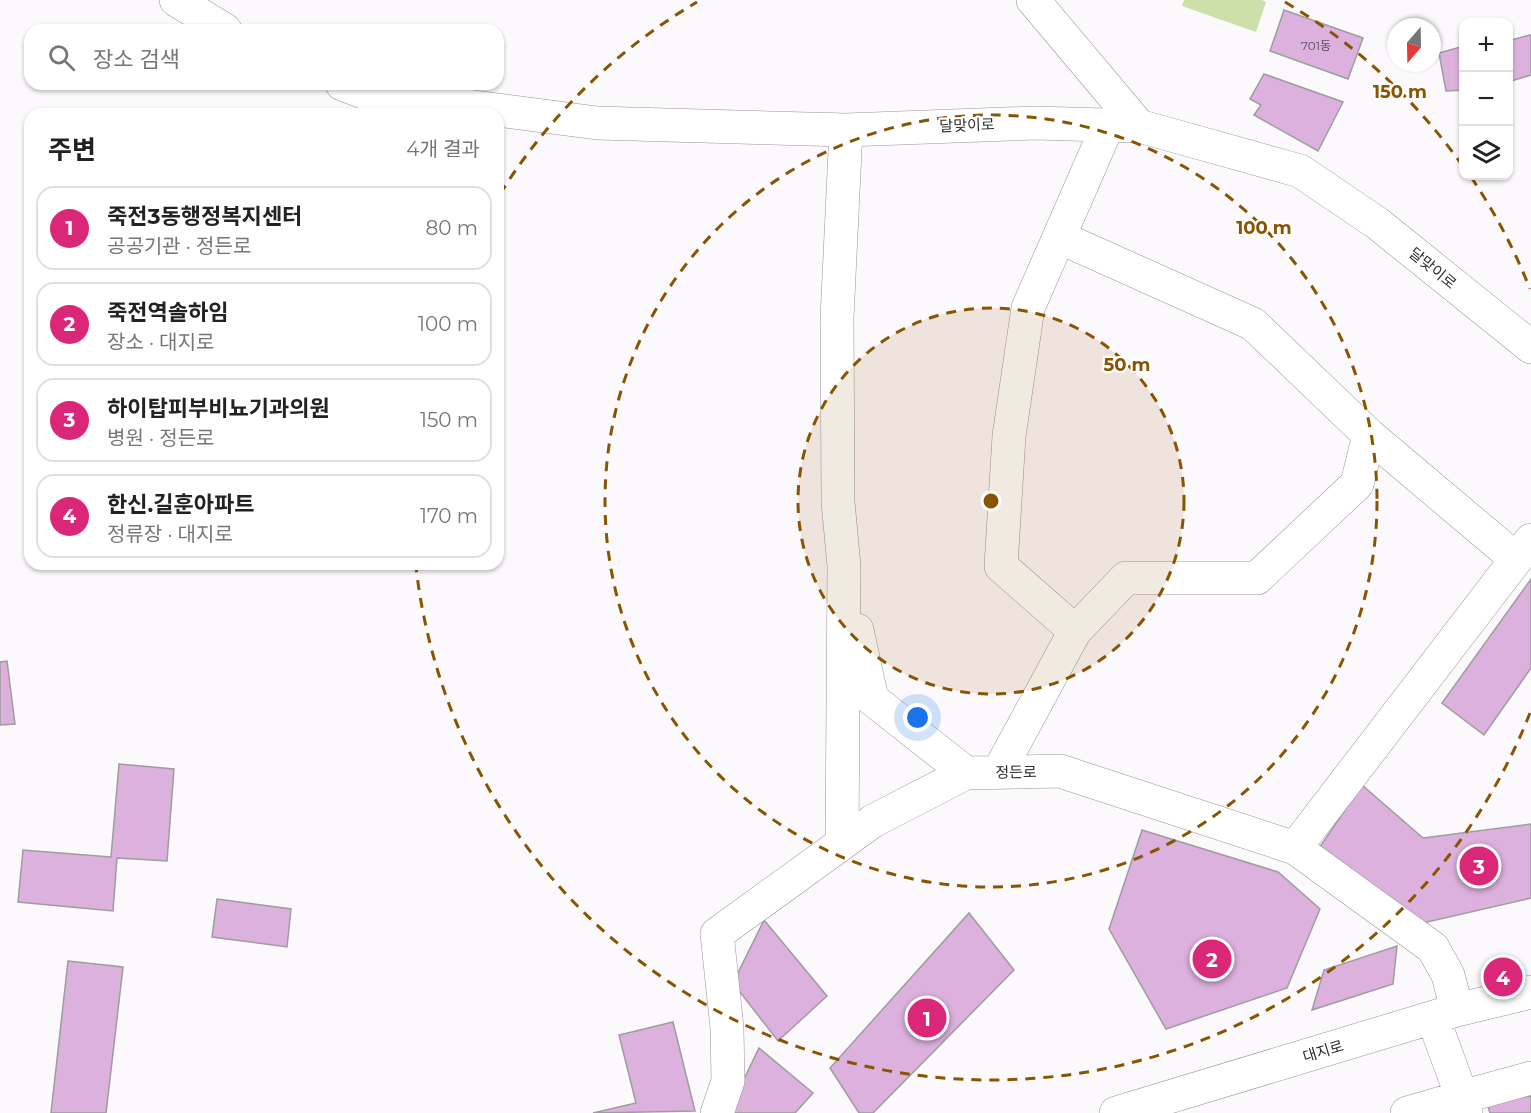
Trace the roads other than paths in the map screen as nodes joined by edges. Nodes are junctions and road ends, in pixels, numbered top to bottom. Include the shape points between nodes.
1 (176, 0) edge
2 (1033, 0) edge
3 (215, 24) edge
4 (358, 90) edge
5 (482, 108) edge
6 (504, 111) edge
7 (1124, 126) junction
8 (846, 130) junction
9 (1059, 237) junction
10 (1531, 347) edge
11 (1369, 435) junction
12 (1523, 550) edge
13 (844, 566) junction
14 (1075, 631) junction
15 (982, 773) junction
16 (842, 843) junction
17 (1295, 848) junction
18 (1531, 992) edge
19 (1445, 1014) junction
20 (1531, 1078) edge
21 (1464, 1105) edge
22 (717, 1113) edge
23 (1116, 1113) edge
24 (1407, 1113) edge

1 - 3 street
2 - 7 street
4 - 5 street, 달맞이로
6 - 8 street, 달맞이로 via 597,123
7 - 8 street, 달맞이로 via 1035,123
7 - 9 street
7 - 10 street, 달맞이로 via 1299,171 1377,223
8 - 13 street via 837,318 838,502
9 - 11 street via 1253,324
9 - 14 street via 1028,308 1009,436 1001,566
11 - 12 street
11 - 14 street via 1357,484 1257,578 1126,578
12 - 17 street
13 - 15 street via 872,699
13 - 16 street
14 - 15 street
15 - 16 street, 정든로 via 873,821
15 - 17 street, 정든로 via 1060,771
16 - 22 street, 정든로 via 717,934 728,1081
17 - 19 street, 정든로 via 1433,948 1448,975
18 - 19 street, 대지로
19 - 21 street, 정든로
19 - 23 street, 대지로
20 - 21 street
21 - 24 street

